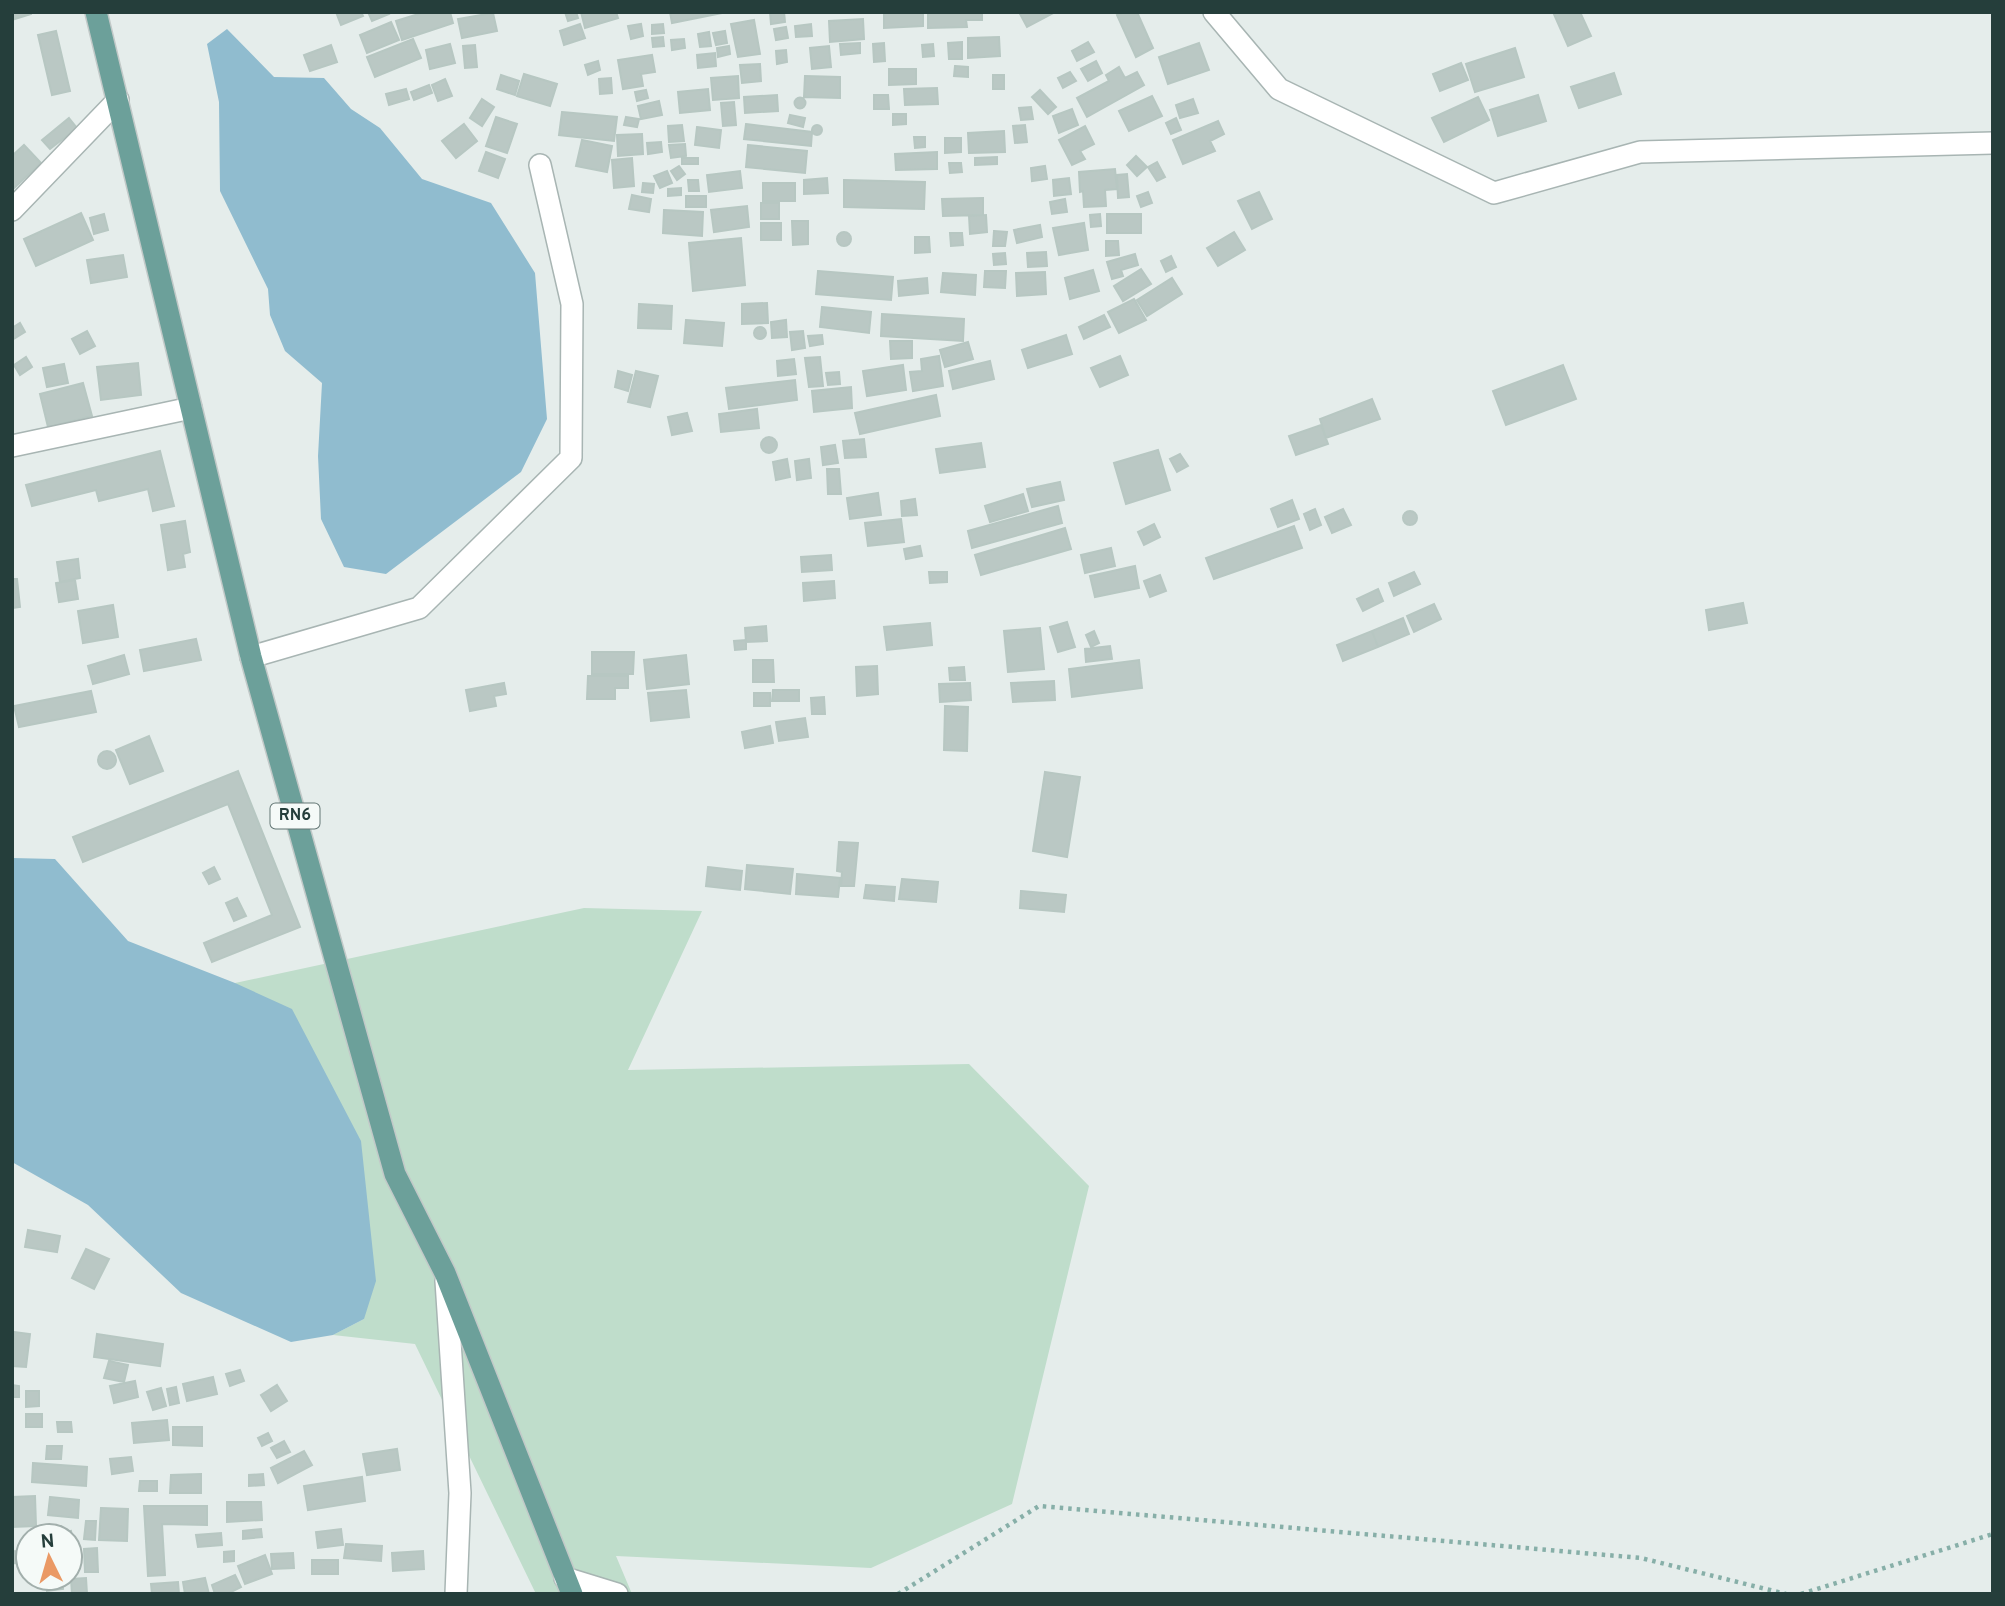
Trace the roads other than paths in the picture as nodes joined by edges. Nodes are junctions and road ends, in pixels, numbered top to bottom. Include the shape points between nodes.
1 (96, 12) edge
2 (1214, 12) edge
3 (118, 100) junction
4 (1993, 143) edge
5 (540, 165) dead end
6 (12, 210) edge
7 (191, 408) junction
8 (12, 446) edge
9 (251, 657) junction
10 (445, 1272) junction
11 (569, 1586) edge
12 (456, 1594) edge
13 (617, 1594) edge

1 - 3 main road, RN6
2 - 4 street via 1279,89 1494,193 1640,152
3 - 6 street
3 - 7 main road, RN6
5 - 9 street via 572,304 571,458 419,608
7 - 8 street
7 - 9 main road, RN6
9 - 10 main road, RN6 via 395,1174
10 - 11 main road, RN6
10 - 12 street via 460,1493
11 - 13 street

